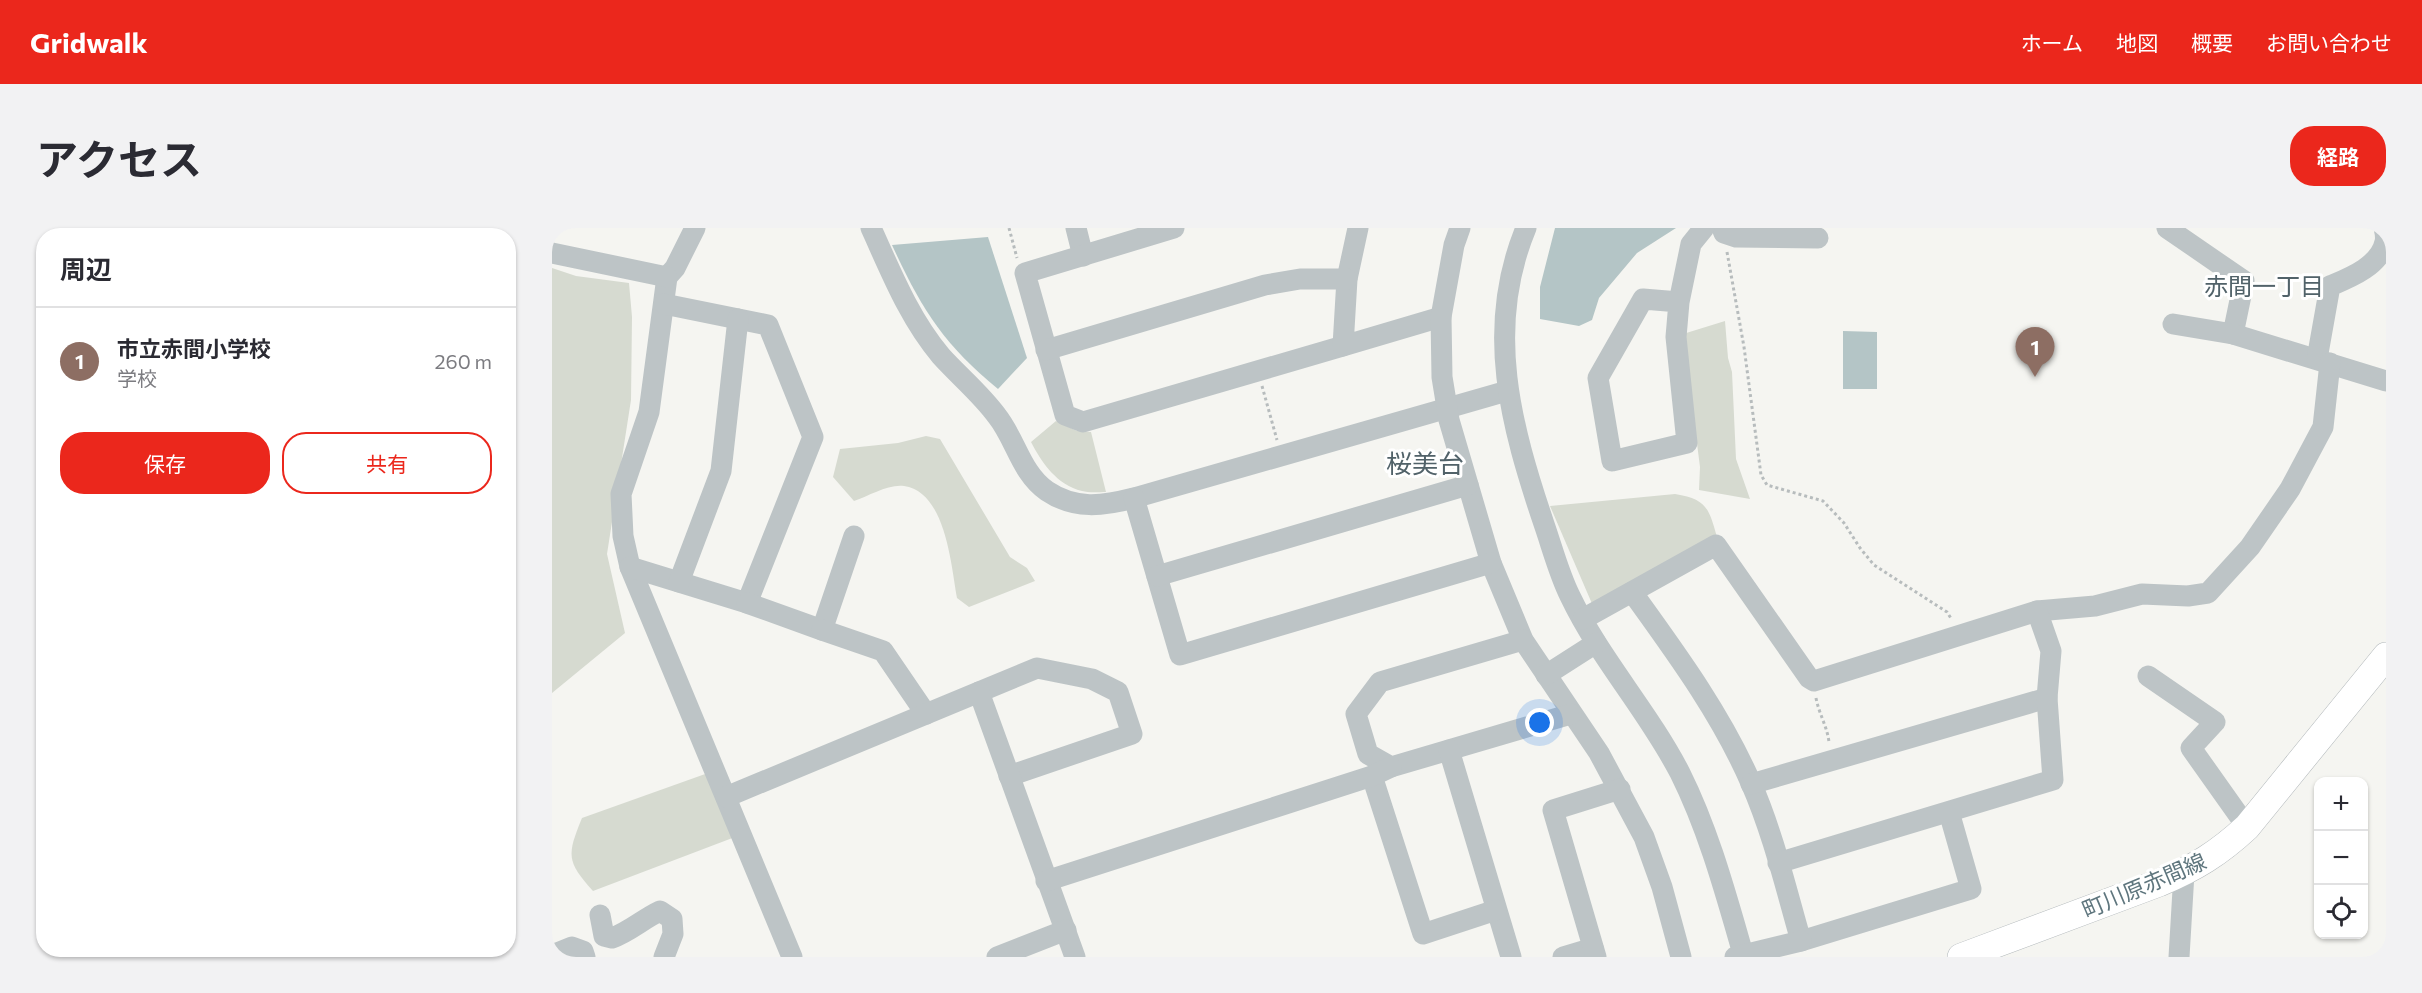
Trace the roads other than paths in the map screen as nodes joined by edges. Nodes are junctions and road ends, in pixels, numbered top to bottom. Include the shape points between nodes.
1 (695, 228) edge
2 (871, 228) edge
3 (1076, 228) edge
4 (1358, 228) edge
5 (1460, 228) edge
6 (1526, 228) edge
7 (2167, 228) edge
8 (2384, 228) edge
9 (1166, 229) edge
10 (1717, 230) edge
11 (1818, 238) dead end
12 (552, 253) edge
13 (1083, 256) junction
14 (668, 277) junction
15 (1347, 279) junction
16 (1679, 302) junction
17 (664, 304) junction
18 (1441, 317) junction
19 (738, 319) junction
20 (2173, 324) dead end
21 (2233, 334) junction
22 (1343, 346) junction
23 (1046, 350) junction
24 (2324, 361) junction
25 (2386, 381) edge
26 (1507, 390) junction
27 (1447, 407) junction
28 (1468, 485) junction
29 (1134, 498) junction
30 (855, 536) dead end
31 (1491, 563) junction
32 (630, 567) junction
33 (1157, 576) junction
34 (680, 582) junction
35 (1632, 592) junction
36 (747, 603) junction
37 (2037, 611) junction
38 (1583, 619) junction
39 (822, 630) junction
40 (1523, 640) junction
41 (1596, 643) junction
42 (2386, 656) edge
43 (1546, 675) junction
44 (2148, 676) dead end
45 (979, 692) junction
46 (2047, 698) junction
47 (926, 714) junction
48 (1571, 714) junction
49 (1449, 750) junction
50 (1382, 772) junction
51 (1009, 776) junction
52 (1751, 784) junction
53 (1620, 789) junction
54 (726, 797) junction
55 (1949, 812) junction
56 (2247, 827) junction
57 (1778, 863) junction
58 (2184, 873) junction
59 (1046, 881) junction
60 (1496, 910) junction
61 (600, 915) dead end
62 (1066, 930) junction
63 (1801, 941) junction
64 (1595, 953) edge
65 (552, 955) edge
66 (1741, 956) edge
67 (585, 957) edge
68 (664, 957) edge
69 (792, 957) edge
70 (998, 957) edge
71 (1075, 957) edge
72 (1511, 957) edge
73 (1563, 957) edge
74 (1681, 957) edge
75 (1961, 957) edge
76 (2179, 957) edge

1 - 14 street
2 - 29 street via 923,333 998,416 1038,484 1066,501 1083,505 1104,506
3 - 13 street
4 - 15 street
5 - 18 street
6 - 26 street via 1506,306 1503,346
7 - 21 street via 2244,281
8 - 24 street via 2385,242 2378,257 2350,278 2330,286
9 - 13 street
10 - 11 street via 1736,237
10 - 16 street via 1691,244
12 - 14 street
13 - 23 street via 1025,273
14 - 17 street
15 - 22 street
15 - 23 street via 1300,279 1264,285
16 - 16 street via 1643,299 1598,378 1612,461 1687,443 1677,349
17 - 19 street
17 - 32 street via 649,412 621,494
18 - 22 street
18 - 27 street
19 - 34 street via 721,471
19 - 36 street via 768,325 813,437
20 - 21 street
21 - 24 street
22 - 23 street via 1083,422 1065,415
24 - 25 street
24 - 37 street via 2323,428 2290,489 2250,548 2208,593 2142,594 2094,606
26 - 27 street
26 - 38 street via 1536,498 1569,595
27 - 28 street
27 - 29 street
28 - 31 street
28 - 33 street
29 - 33 street
30 - 39 street
31 - 33 street via 1180,655
31 - 40 street
32 - 34 street
32 - 54 street
34 - 36 street
35 - 37 street via 1716,545 1814,681
35 - 38 street
35 - 52 street via 1722,725
36 - 39 street
37 - 46 street via 2050,651
38 - 41 street
39 - 47 street via 883,651
40 - 43 street
40 - 50 street via 1380,682 1356,714 1368,754
41 - 43 street
41 - 66 street via 1680,774 1710,847
42 - 56 main road, 町川原赤間線
43 - 48 street
44 - 56 street via 2215,722 2191,748
45 - 47 street
45 - 51 street
45 - 51 street via 1037,668 1092,679 1118,692 1132,734
46 - 52 street
46 - 55 street via 2053,780
47 - 54 street
48 - 49 street
48 - 53 street
49 - 50 street
49 - 60 street
50 - 59 street
50 - 60 street via 1423,934
51 - 59 street
52 - 57 street
53 - 64 street via 1553,810
53 - 74 street via 1644,837
54 - 69 street
55 - 57 street
55 - 63 street via 1971,889
56 - 58 main road, 町川原赤間線 via 2221,851
57 - 63 street
58 - 75 main road, 町川原赤間線
58 - 76 street
59 - 62 street
60 - 72 street
61 - 68 street via 604,936 612,938 660,911 672,919 673,934
62 - 70 street
62 - 71 street
63 - 66 street
64 - 73 street
65 - 67 street via 572,947 583,951

